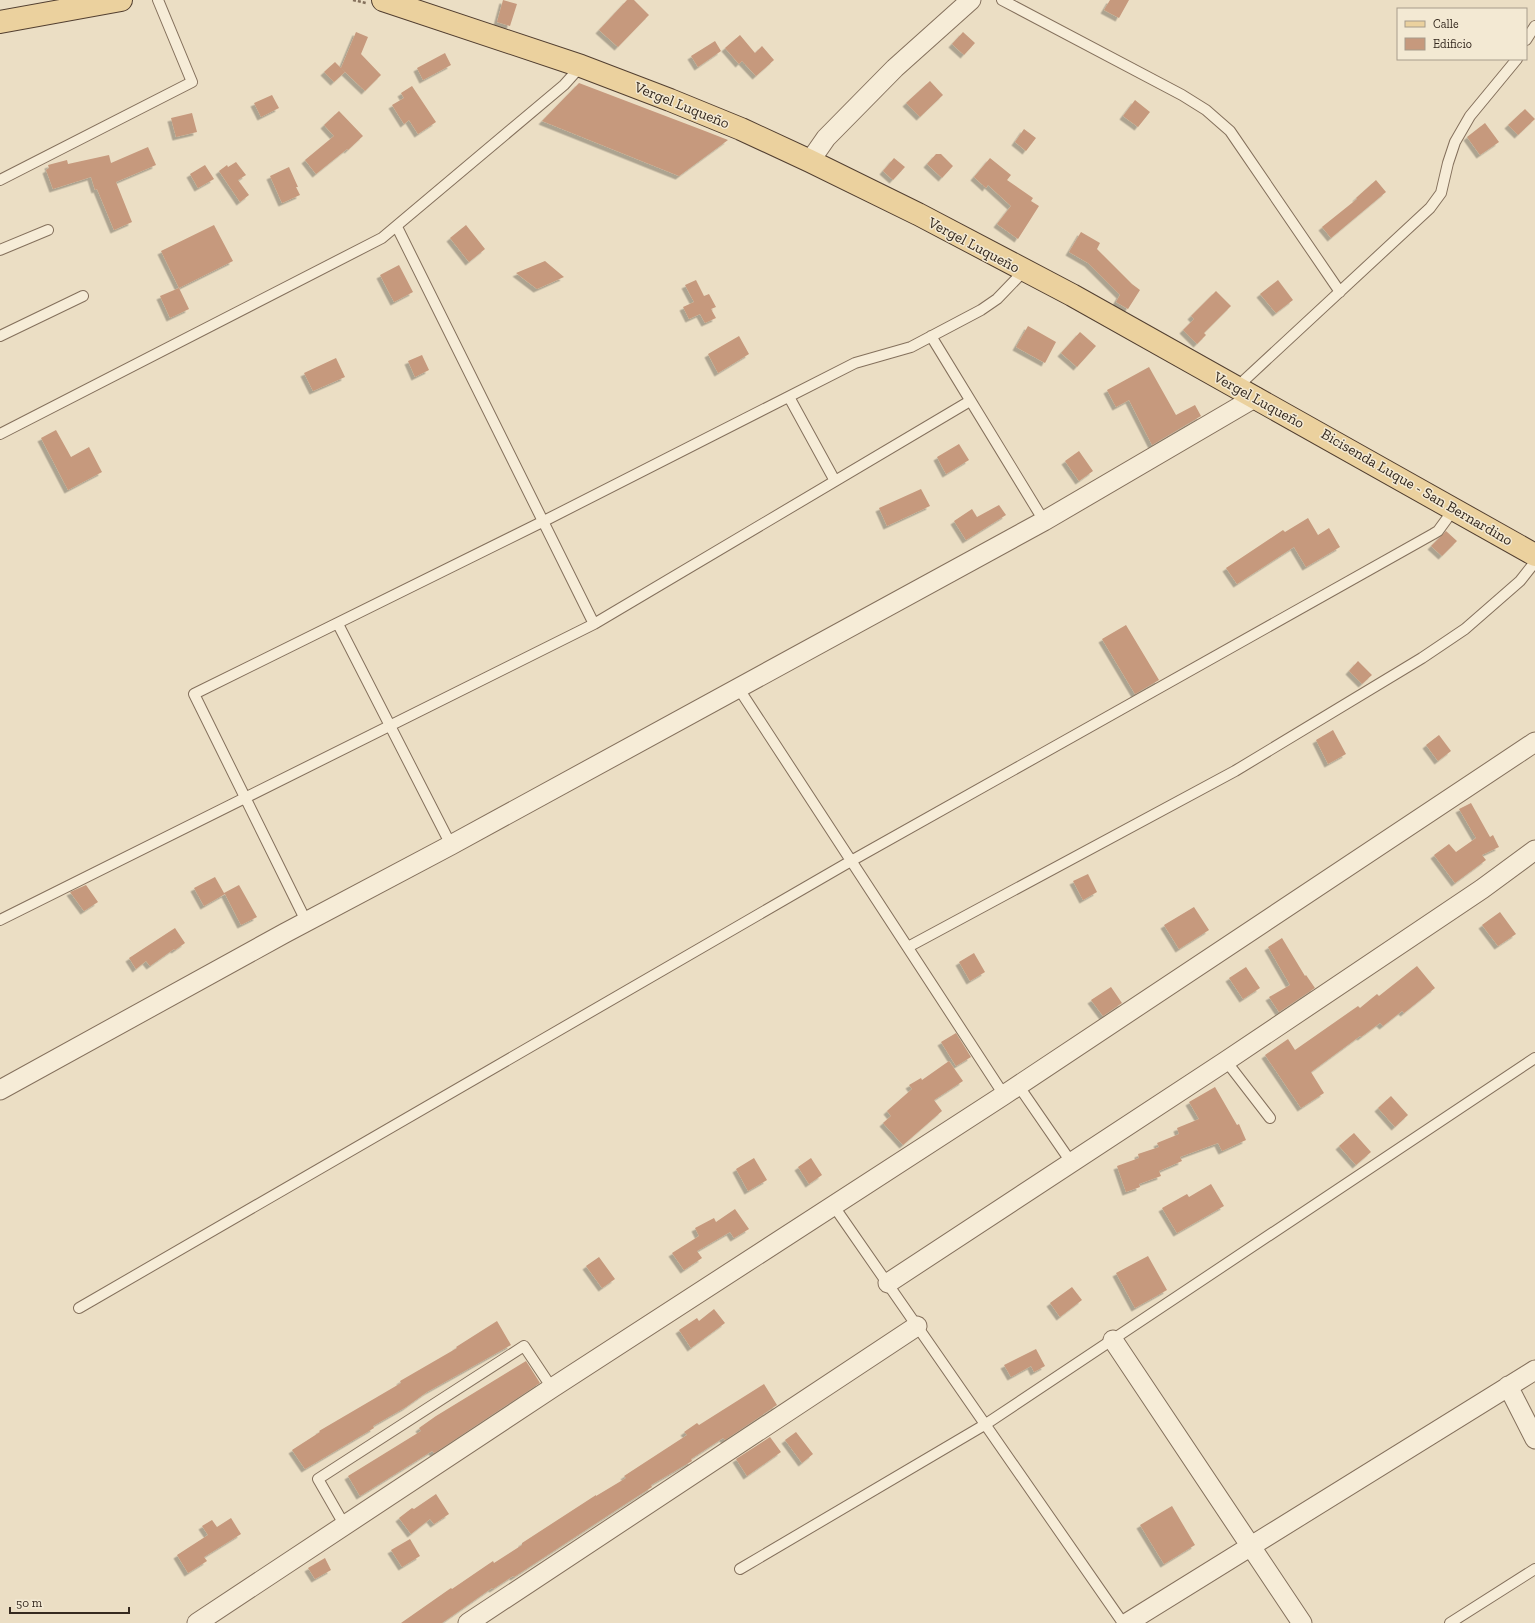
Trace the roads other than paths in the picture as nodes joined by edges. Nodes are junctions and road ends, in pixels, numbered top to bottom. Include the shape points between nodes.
1 (120, 0) edge
2 (158, 0) edge
3 (972, 0) edge
4 (1002, 0) edge
5 (377, 2) edge
6 (0, 22) edge
7 (1535, 26) edge
8 (1527, 38) edge
9 (1516, 60) edge
10 (581, 66) junction
11 (810, 161) junction
12 (0, 180) edge
13 (397, 227) junction
14 (48, 230) dead end
15 (0, 250) edge
16 (1024, 271) junction
17 (1340, 292) junction
18 (83, 296) dead end
19 (0, 336) edge
20 (931, 336) junction
21 (1246, 392) junction
22 (789, 397) junction
23 (970, 401) junction
24 (0, 434) edge
25 (835, 481) junction
26 (1454, 509) junction
27 (1044, 521) junction
28 (542, 522) junction
29 (1535, 555) edge
30 (1535, 562) edge
31 (338, 624) junction
32 (594, 624) junction
33 (739, 689) junction
34 (390, 725) junction
35 (1535, 742) edge
36 (245, 798) junction
37 (451, 845) junction
38 (1535, 850) edge
39 (852, 861) junction
40 (0, 920) edge
41 (306, 921) junction
42 (908, 947) junction
43 (1535, 1058) edge
44 (1226, 1061) junction
45 (0, 1090) edge
46 (1011, 1090) junction
47 (1270, 1118) dead end
48 (1071, 1162) junction
49 (833, 1205) junction
50 (888, 1283) junction
51 (79, 1308) dead end
52 (917, 1326) junction
53 (1113, 1340) junction
54 (1535, 1370) edge
55 (1508, 1386) junction
56 (552, 1388) junction
57 (986, 1424) junction
58 (1535, 1439) edge
59 (345, 1526) junction
60 (1250, 1546) junction
61 (740, 1569) dead end
62 (1535, 1569) edge
63 (197, 1623) edge
64 (468, 1623) edge
65 (1123, 1623) edge
66 (1127, 1623) edge
67 (1302, 1623) edge
68 (1450, 1623) edge

1 - 6 main road
2 - 12 lane via 192,82
3 - 11 street via 895,68 826,138
4 - 17 lane via 1206,110 1230,131
5 - 10 main road, Vergel Luqueño
7 - 8 lane
9 - 17 lane via 1470,116 1455,142 1441,193 1430,208
10 - 11 main road, Vergel Luqueño via 741,129
10 - 13 lane via 564,86
11 - 16 main road, Vergel Luqueño via 918,214
13 - 24 lane via 366,248
13 - 28 lane
14 - 15 lane
16 - 20 lane via 981,310
16 - 21 main road, Vergel Luqueño
17 - 21 lane
18 - 19 lane
20 - 22 lane via 911,347 855,363
20 - 23 lane
21 - 26 main road, Vergel Luqueño
21 - 27 street
22 - 25 lane
22 - 28 lane
23 - 25 lane
23 - 27 lane
25 - 32 lane
26 - 29 main road, Vergel Luqueño
26 - 39 lane via 1433,534
27 - 33 street
28 - 31 lane
28 - 32 lane
30 - 42 lane via 1520,581 1464,629 1422,658 1235,771
31 - 34 lane
31 - 36 lane via 194,694
32 - 34 lane
33 - 37 street
33 - 39 lane
34 - 36 lane
34 - 37 lane
35 - 46 street
36 - 40 lane
36 - 41 lane
37 - 41 street
38 - 44 street via 1476,893
39 - 42 lane
39 - 51 lane
41 - 45 street
42 - 46 lane
43 - 53 lane
44 - 47 lane
44 - 48 street
46 - 48 lane
46 - 49 street
48 - 50 street
49 - 50 lane
49 - 56 street
50 - 52 lane
52 - 57 lane
52 - 64 street
53 - 57 lane
53 - 60 street
54 - 55 street
55 - 58 street
55 - 60 street
56 - 59 street
56 - 59 lane via 524,1346 318,1480
57 - 61 lane
57 - 65 lane
59 - 63 street
60 - 66 street
60 - 67 street
62 - 68 lane

